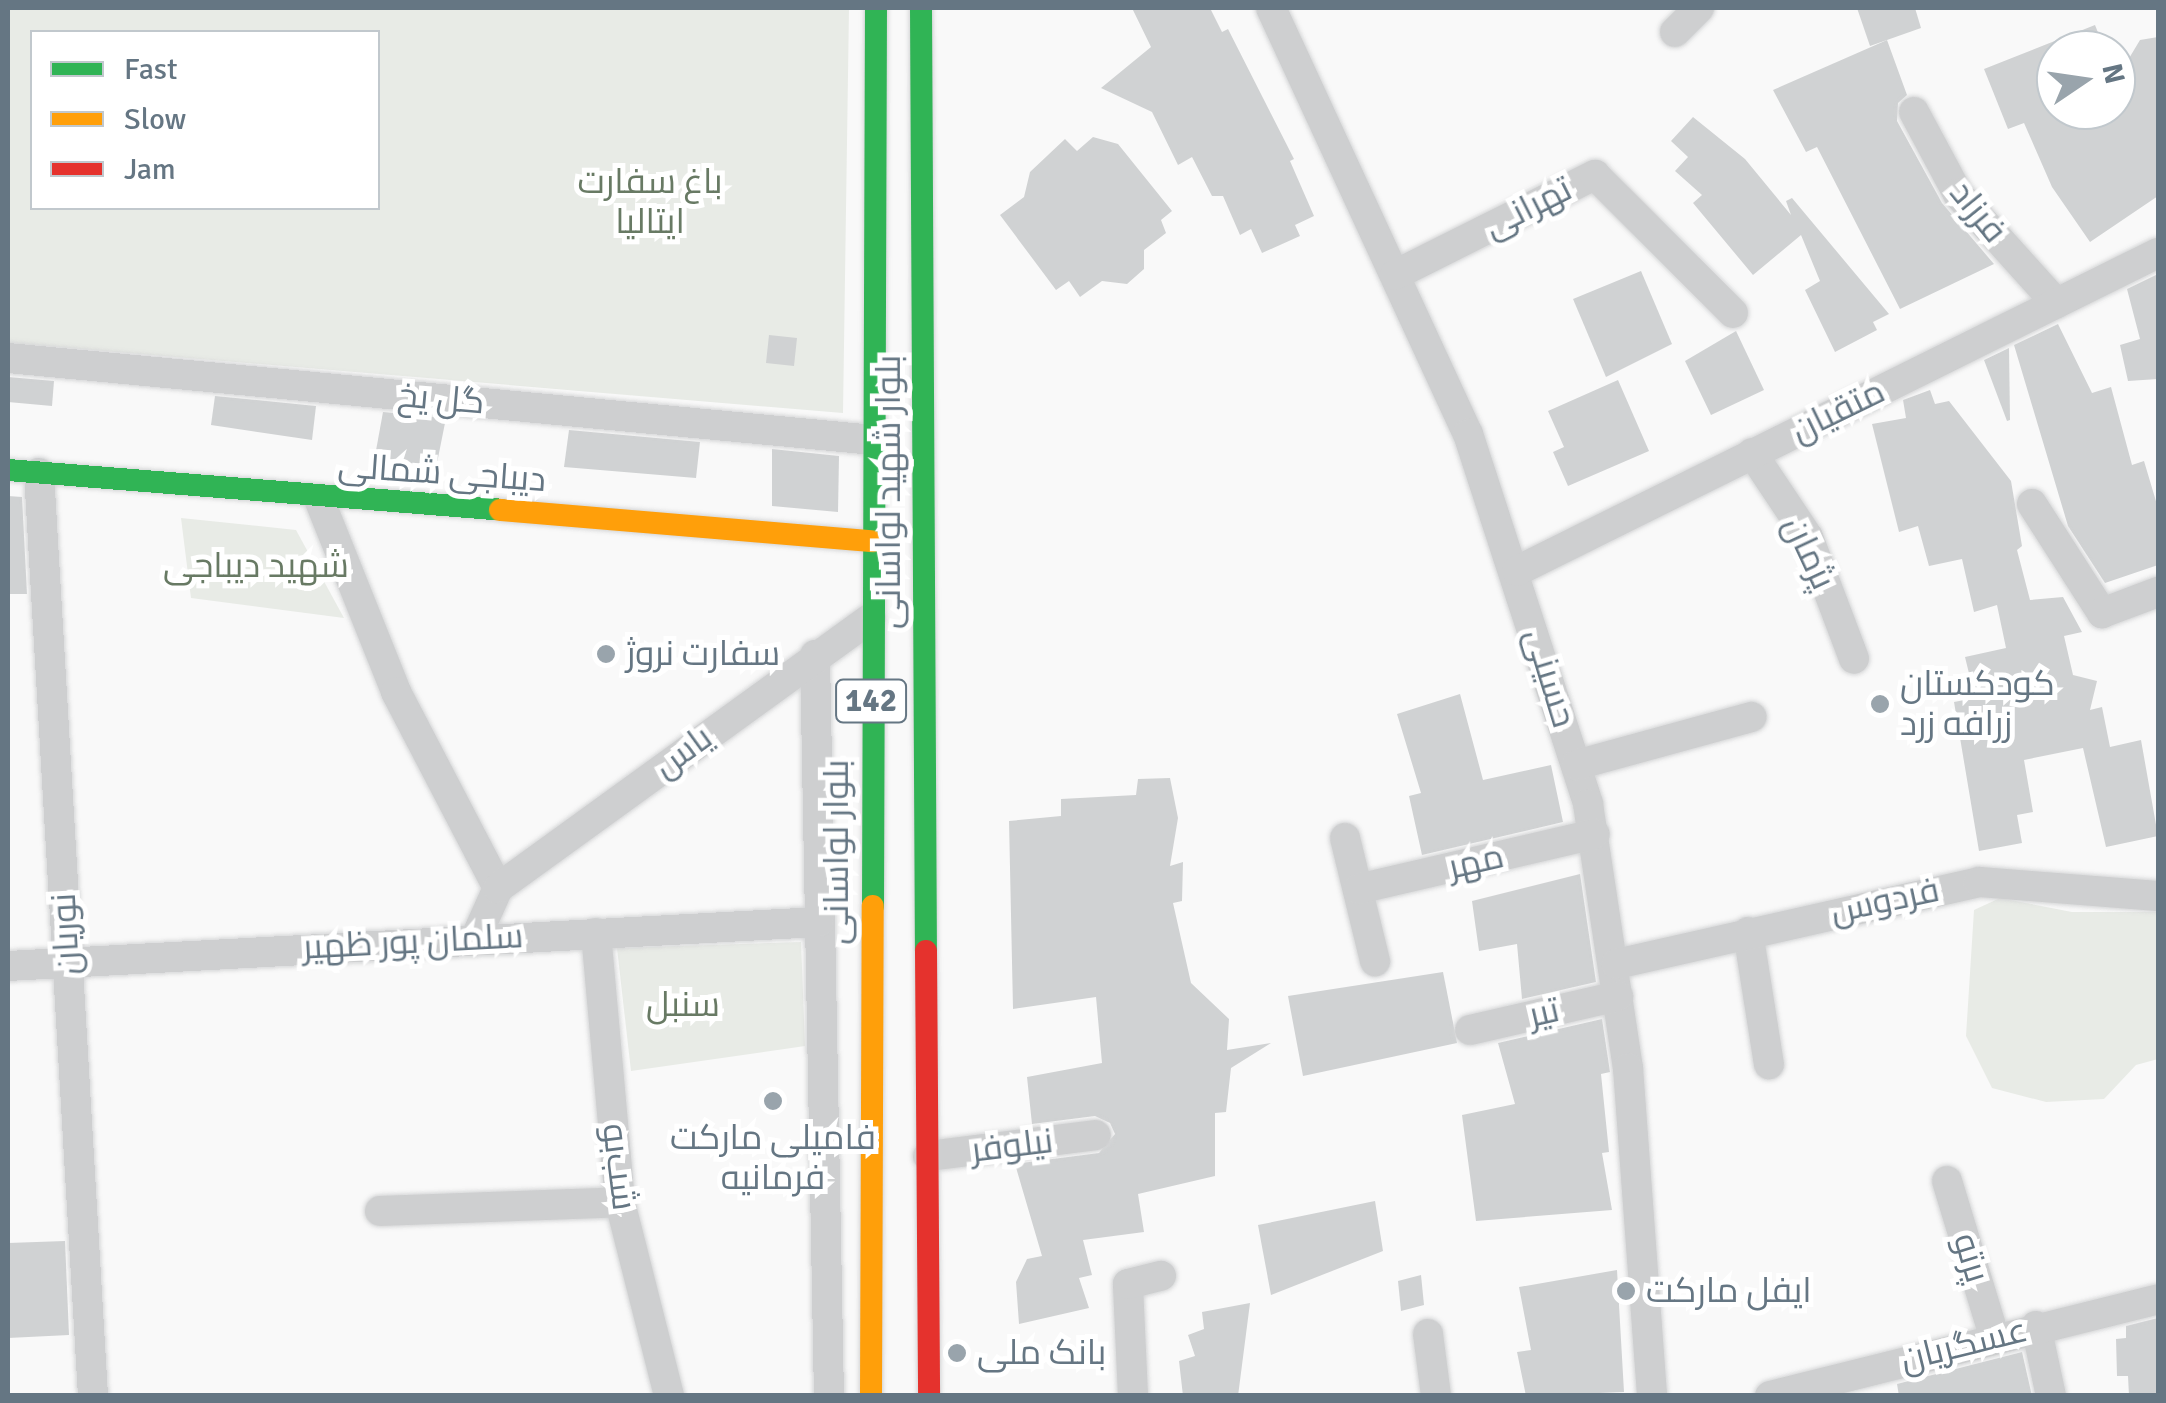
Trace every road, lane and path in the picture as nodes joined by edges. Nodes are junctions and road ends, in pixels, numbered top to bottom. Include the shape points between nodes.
1 (876, 8) edge
2 (921, 8) edge
3 (1271, 8) edge
4 (1700, 8) edge
5 (1674, 32) dead end
6 (1914, 112) dead end
7 (2158, 253) edge
8 (1395, 275) junction
9 (2056, 303) junction
10 (1733, 313) dead end
11 (8, 358) edge
12 (874, 440) junction
13 (1752, 453) junction
14 (8, 470) edge
15 (39, 472) junction
16 (319, 499) junction
17 (2032, 504) dead end
18 (872, 541) junction
19 (1518, 571) junction
20 (2158, 592) edge
21 (871, 618) junction
22 (815, 655) junction
23 (1854, 660) dead end
24 (1752, 717) dead end
25 (1576, 765) junction
26 (1595, 834) junction
27 (1345, 838) dead end
28 (498, 888) junction
29 (1358, 890) junction
30 (2158, 896) edge
31 (819, 922) junction
32 (1748, 932) junction
33 (596, 933) junction
34 (476, 937) junction
35 (1375, 961) dead end
36 (68, 962) junction
37 (1616, 964) junction
38 (8, 966) edge
39 (1618, 996) junction
40 (1470, 1030) dead end
41 (1769, 1064) dead end
42 (1096, 1135) dead end
43 (928, 1156) junction
44 (1947, 1181) dead end
45 (620, 1202) junction
46 (380, 1211) dead end
47 (1161, 1276) dead end
48 (2158, 1299) edge
49 (2036, 1326) junction
50 (1428, 1334) dead end
51 (1994, 1336) junction
52 (94, 1396) edge
53 (670, 1396) edge
54 (829, 1396) edge
55 (872, 1396) edge
56 (930, 1396) edge
57 (1133, 1396) edge
58 (1436, 1396) edge
59 (1652, 1396) edge
60 (1770, 1396) edge
61 (2052, 1396) edge

1 - 12 main road, بلوار لواسانی / 142
2 - 43 main road, بلوار شهید لواسانی / 142
3 - 8 street, حسینی
4 - 5 street
6 - 9 street, فرزاد via 1958,194
7 - 9 street, متقیان
8 - 10 street, تهرانی via 1595,175
8 - 19 street, حسینی via 1468,434
9 - 13 street, متقیان
11 - 12 street, گل یخ
12 - 18 main road, بلوار لواسانی / 142
13 - 19 street, متقیان
13 - 23 street, پژمان via 1808,537
14 - 15 main road, دیباجی شمالی
15 - 16 main road, دیباجی شمالی
15 - 36 street, نوریان
16 - 18 main road, دیباجی شمالی
16 - 28 street via 396,692
17 - 20 street via 2102,613
18 - 21 main road, بلوار لواسانی / 142
19 - 25 street, حسینی
21 - 22 street, یاس
21 - 55 main road, بلوار لواسانی / 142
22 - 28 street, یاس
22 - 31 street
24 - 25 street
25 - 26 street, حسینی
26 - 29 street, مهر
26 - 37 street, حسینی
27 - 29 street
28 - 34 street, یاس
29 - 35 street
30 - 32 street, فردوس via 1980,882
31 - 33 street, سلمان پور ظهیر
31 - 54 street
32 - 37 street, فردوس
32 - 41 street
33 - 34 street, سلمان پور ظهیر
33 - 45 street, شب‌بو
34 - 36 street, سلمان پور ظهیر
36 - 38 street, سلمان پور ظهیر
36 - 52 street, نوریان
37 - 39 street, حسینی
39 - 40 street, تیر
39 - 59 street, حسینی
42 - 43 street, نیلوفر
43 - 56 main road, بلوار شهید لواسانی / 142
44 - 51 street, پرتو
45 - 46 street
45 - 53 street, شب‌بو
47 - 57 street via 1128,1284
48 - 49 street, عسگریان
49 - 51 street, عسگریان
49 - 61 street
50 - 58 street
51 - 60 street, عسگریان

